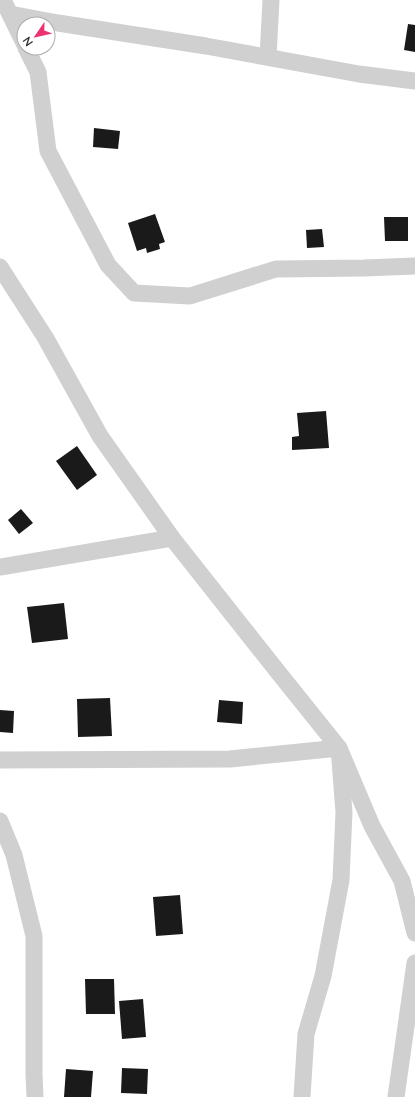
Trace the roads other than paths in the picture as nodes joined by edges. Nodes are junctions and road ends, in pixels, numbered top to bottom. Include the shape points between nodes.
1 (271, 0) edge
2 (7, 7) edge
3 (16, 26) edge
4 (30, 56) edge
5 (268, 57) junction
6 (415, 81) edge
7 (415, 266) edge
8 (0, 267) edge
9 (172, 538) junction
10 (0, 568) edge
11 (339, 748) junction
12 (0, 760) edge
13 (0, 821) edge
14 (415, 933) edge
15 (415, 963) edge
16 (35, 1097) edge
17 (302, 1097) edge
18 (396, 1097) edge

1 - 5 street
2 - 3 street
2 - 5 street via 58,24
4 - 7 street via 38,72 48,151 108,265 134,293 190,296 276,269
5 - 6 street via 359,74
8 - 9 street via 45,337 100,436
9 - 10 street
9 - 11 street
11 - 12 street via 230,759
11 - 14 street via 372,826 402,881
11 - 17 street via 344,812 341,880 323,976 306,1034
13 - 16 street via 14,855 34,936
15 - 18 street

